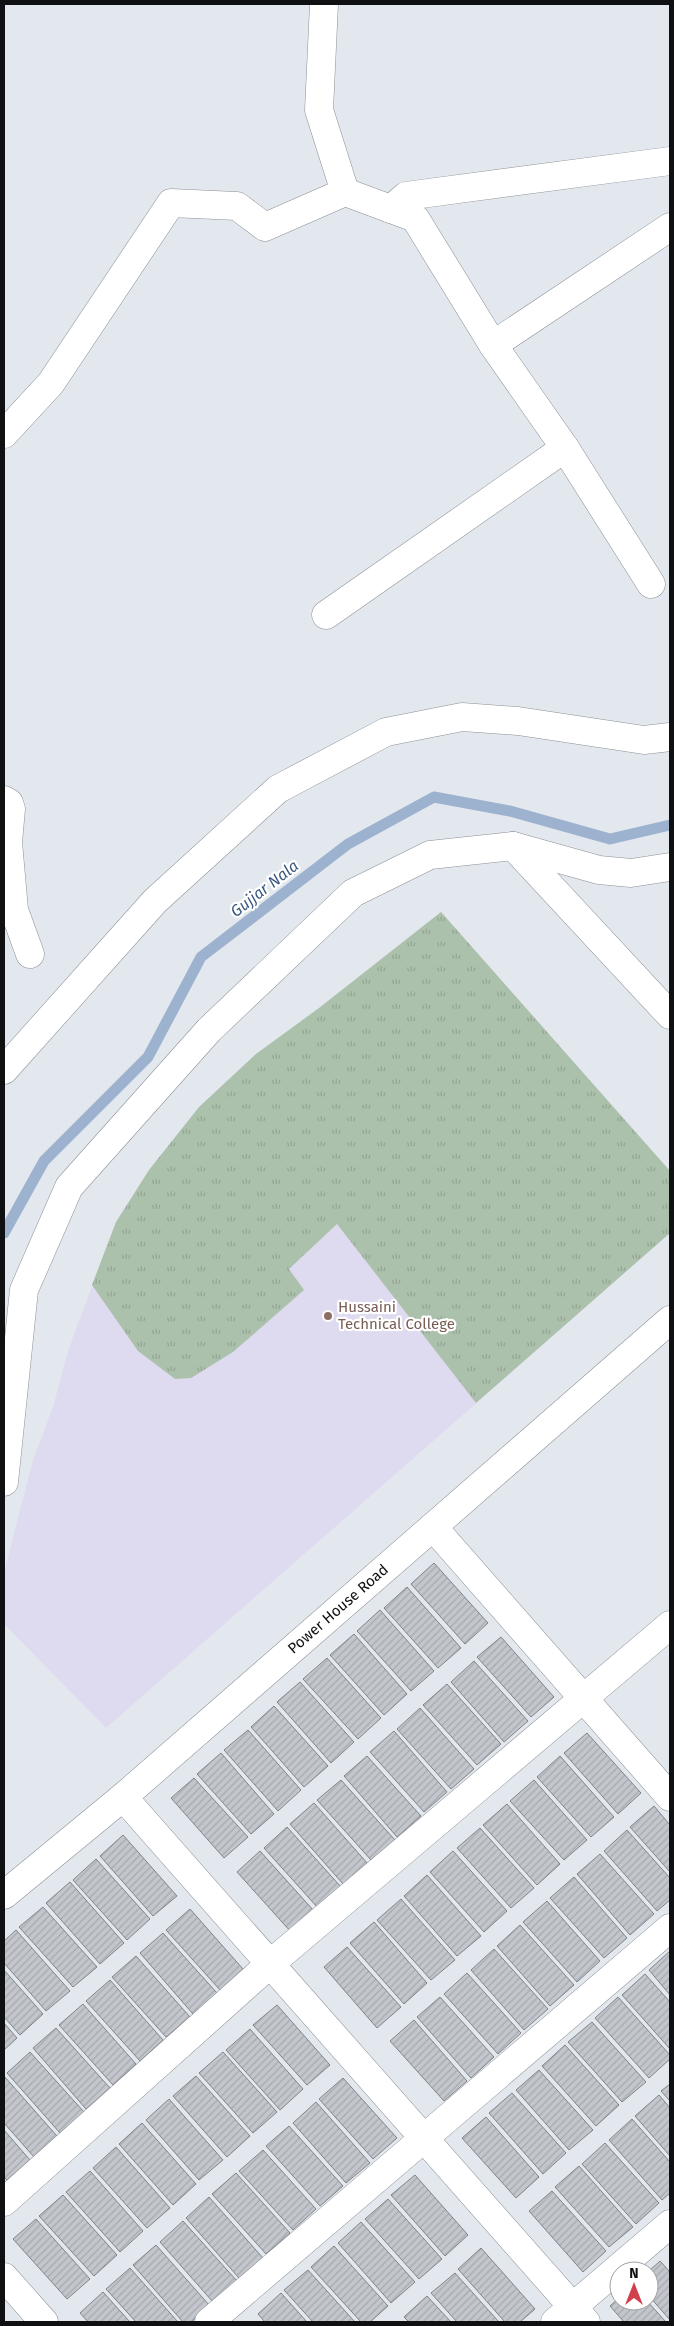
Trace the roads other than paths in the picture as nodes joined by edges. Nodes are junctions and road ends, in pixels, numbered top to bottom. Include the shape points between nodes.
1 (324, 4) edge
2 (670, 161) edge
3 (345, 192) junction
4 (391, 209) junction
5 (670, 227) edge
6 (493, 346) junction
7 (4, 434) edge
8 (565, 448) junction
9 (651, 584) dead end
10 (326, 616) dead end
11 (670, 737) edge
12 (4, 800) edge
13 (513, 846) junction
14 (670, 867) edge
15 (30, 954) dead end
16 (670, 1015) edge
17 (4, 1070) edge
18 (670, 1320) edge
19 (4, 1482) edge
20 (433, 1526) junction
21 (670, 1625) edge
22 (585, 1699) junction
23 (123, 1797) junction
24 (670, 1797) edge
25 (4, 1895) edge
26 (670, 1928) edge
27 (270, 1964) junction
28 (423, 2138) junction
29 (4, 2202) edge
30 (670, 2224) edge
31 (4, 2277) edge
32 (571, 2317) edge
33 (44, 2322) edge
34 (209, 2322) edge

1 - 3 street via 319,110
2 - 4 street via 406,196
3 - 4 street
3 - 7 street via 265,227 237,206 171,203 51,383
4 - 6 street via 415,218
5 - 6 street
6 - 8 street
8 - 9 street
8 - 10 street
11 - 17 street via 644,740 518,721 462,717 386,732 278,789 155,901
12 - 15 street via 11,809 8,842 14,910
13 - 14 street via 599,870 631,873
13 - 16 street
13 - 19 street via 430,854 352,893 209,1030 69,1187 24,1290
18 - 20 street, Power House Road
20 - 22 street
20 - 23 street, Power House Road
21 - 22 street
22 - 24 street
22 - 27 street
23 - 25 street, Power House Road
23 - 27 street
26 - 28 street
27 - 28 street
27 - 29 street
28 - 32 street
28 - 34 street
30 - 32 street
31 - 33 street

